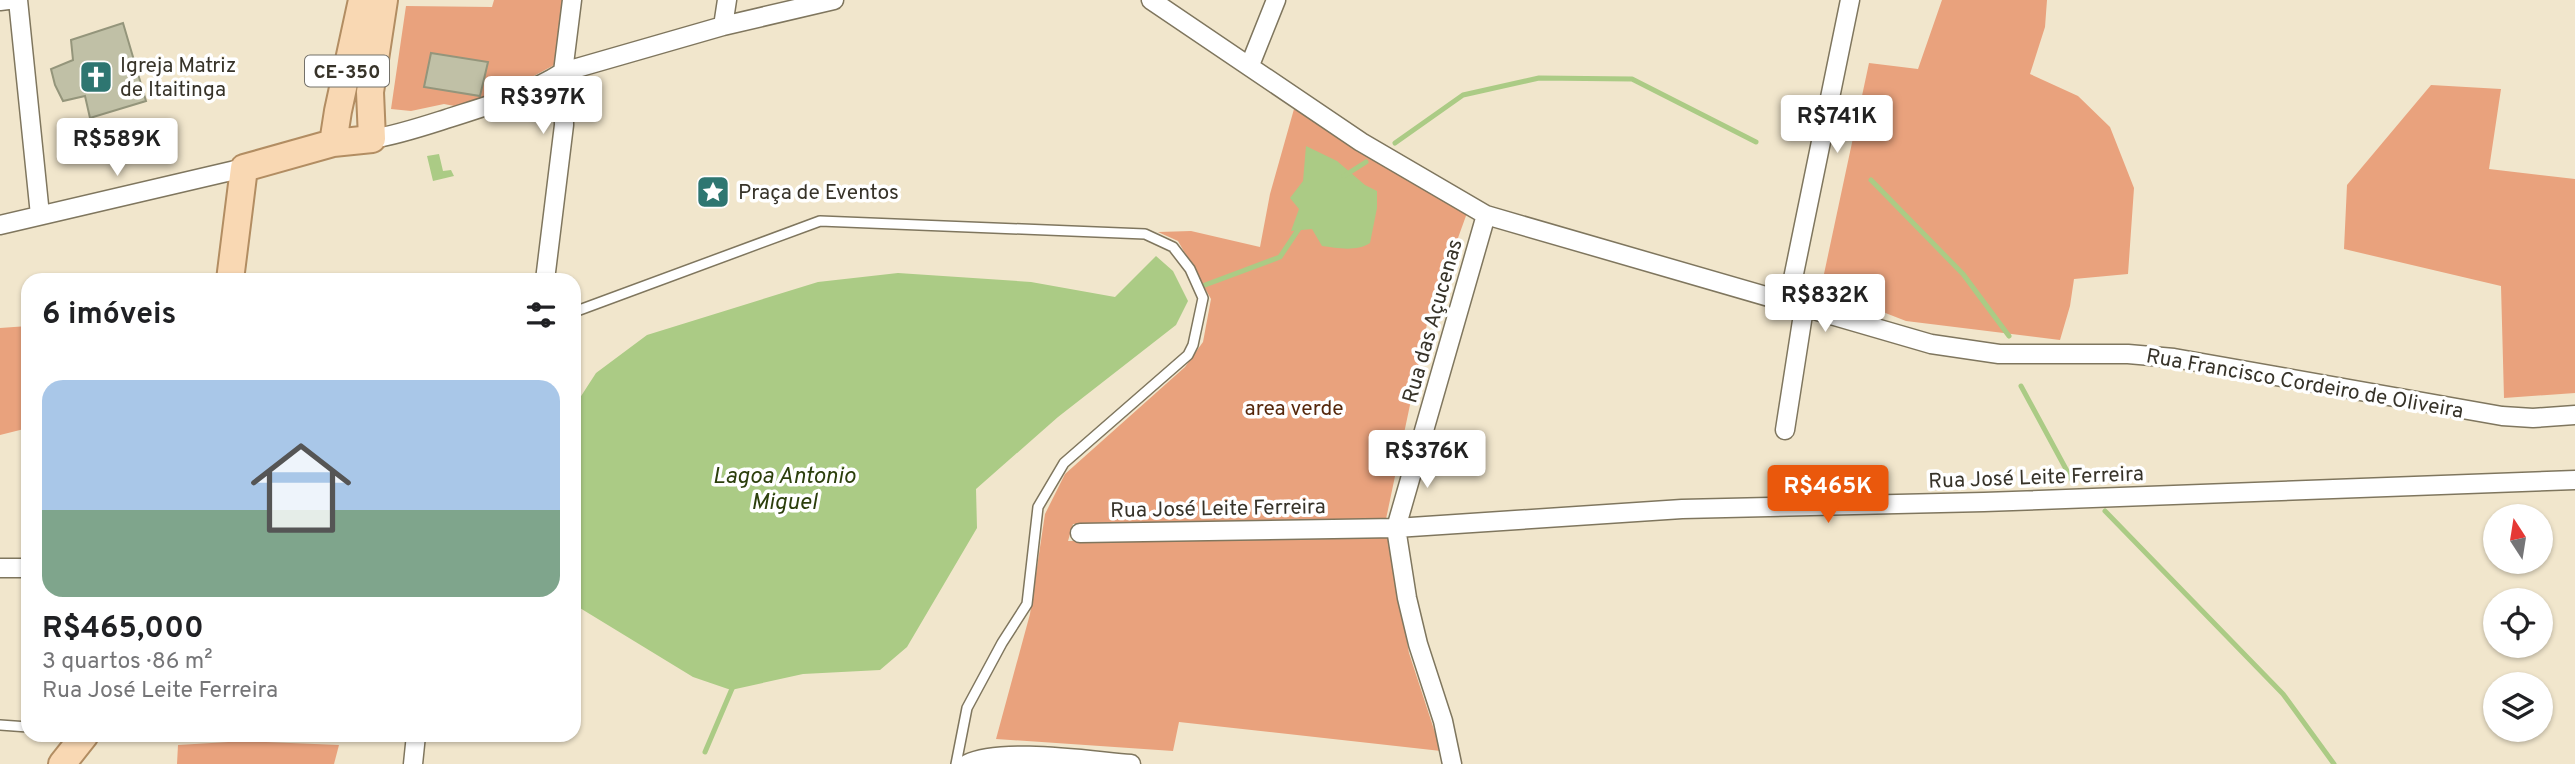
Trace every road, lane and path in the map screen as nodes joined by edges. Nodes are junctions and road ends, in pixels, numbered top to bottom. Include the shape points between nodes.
1 (8, 0) edge
2 (18, 0) edge
3 (362, 0) edge
4 (384, 0) edge
5 (572, 0) edge
6 (727, 0) edge
7 (834, 0) edge
8 (1151, 0) edge
9 (1276, 0) edge
10 (1850, 0) edge
11 (0, 1) edge
12 (723, 26) junction
13 (1250, 65) junction
14 (563, 72) junction
15 (372, 139) junction
16 (333, 143) junction
17 (244, 168) junction
18 (40, 215) junction
19 (1486, 215) junction
20 (0, 225) edge
21 (231, 273) edge
22 (546, 273) edge
23 (1796, 305) junction
24 (581, 309) edge
25 (2575, 415) edge
26 (1785, 430) dead end
27 (2575, 480) edge
28 (1396, 528) junction
29 (1080, 533) dead end
30 (0, 568) edge
31 (21, 568) edge
32 (0, 725) edge
33 (21, 726) edge
34 (79, 742) edge
35 (415, 742) edge
36 (62, 764) edge
37 (413, 764) edge
38 (956, 764) edge
39 (967, 764) edge
40 (1131, 764) edge
41 (1452, 764) edge

1 - 11 street
2 - 18 street
3 - 16 main road, CE-350
4 - 15 main road, CE-350 via 370,92
5 - 14 street
6 - 12 street
7 - 12 street
8 - 13 street, Rua Francisco Cordeiro de Oliveira
9 - 13 street
10 - 23 street
12 - 14 street
13 - 19 street, Rua Francisco Cordeiro de Oliveira via 1361,142
14 - 15 street via 496,103
14 - 22 street via 564,125
15 - 16 main road
16 - 17 main road
17 - 18 street
17 - 21 main road
18 - 20 street
19 - 23 street, Rua Francisco Cordeiro de Oliveira
19 - 28 street, Rua das Açucenas
23 - 25 street, Rua Francisco Cordeiro de Oliveira via 1971,351 2174,358 2502,416
23 - 26 street
24 - 38 lane via 820,220 1145,234 1173,247 1203,298 1194,345 1054,476 1038,507 1027,604 967,708
27 - 28 street, Rua José Leite Ferreira via 1682,509
28 - 29 street, Rua José Leite Ferreira
28 - 41 street, Rua das Açucenas via 1407,598
30 - 31 street
32 - 33 lane
34 - 36 main road
35 - 37 street
39 - 40 street via 1024,757

